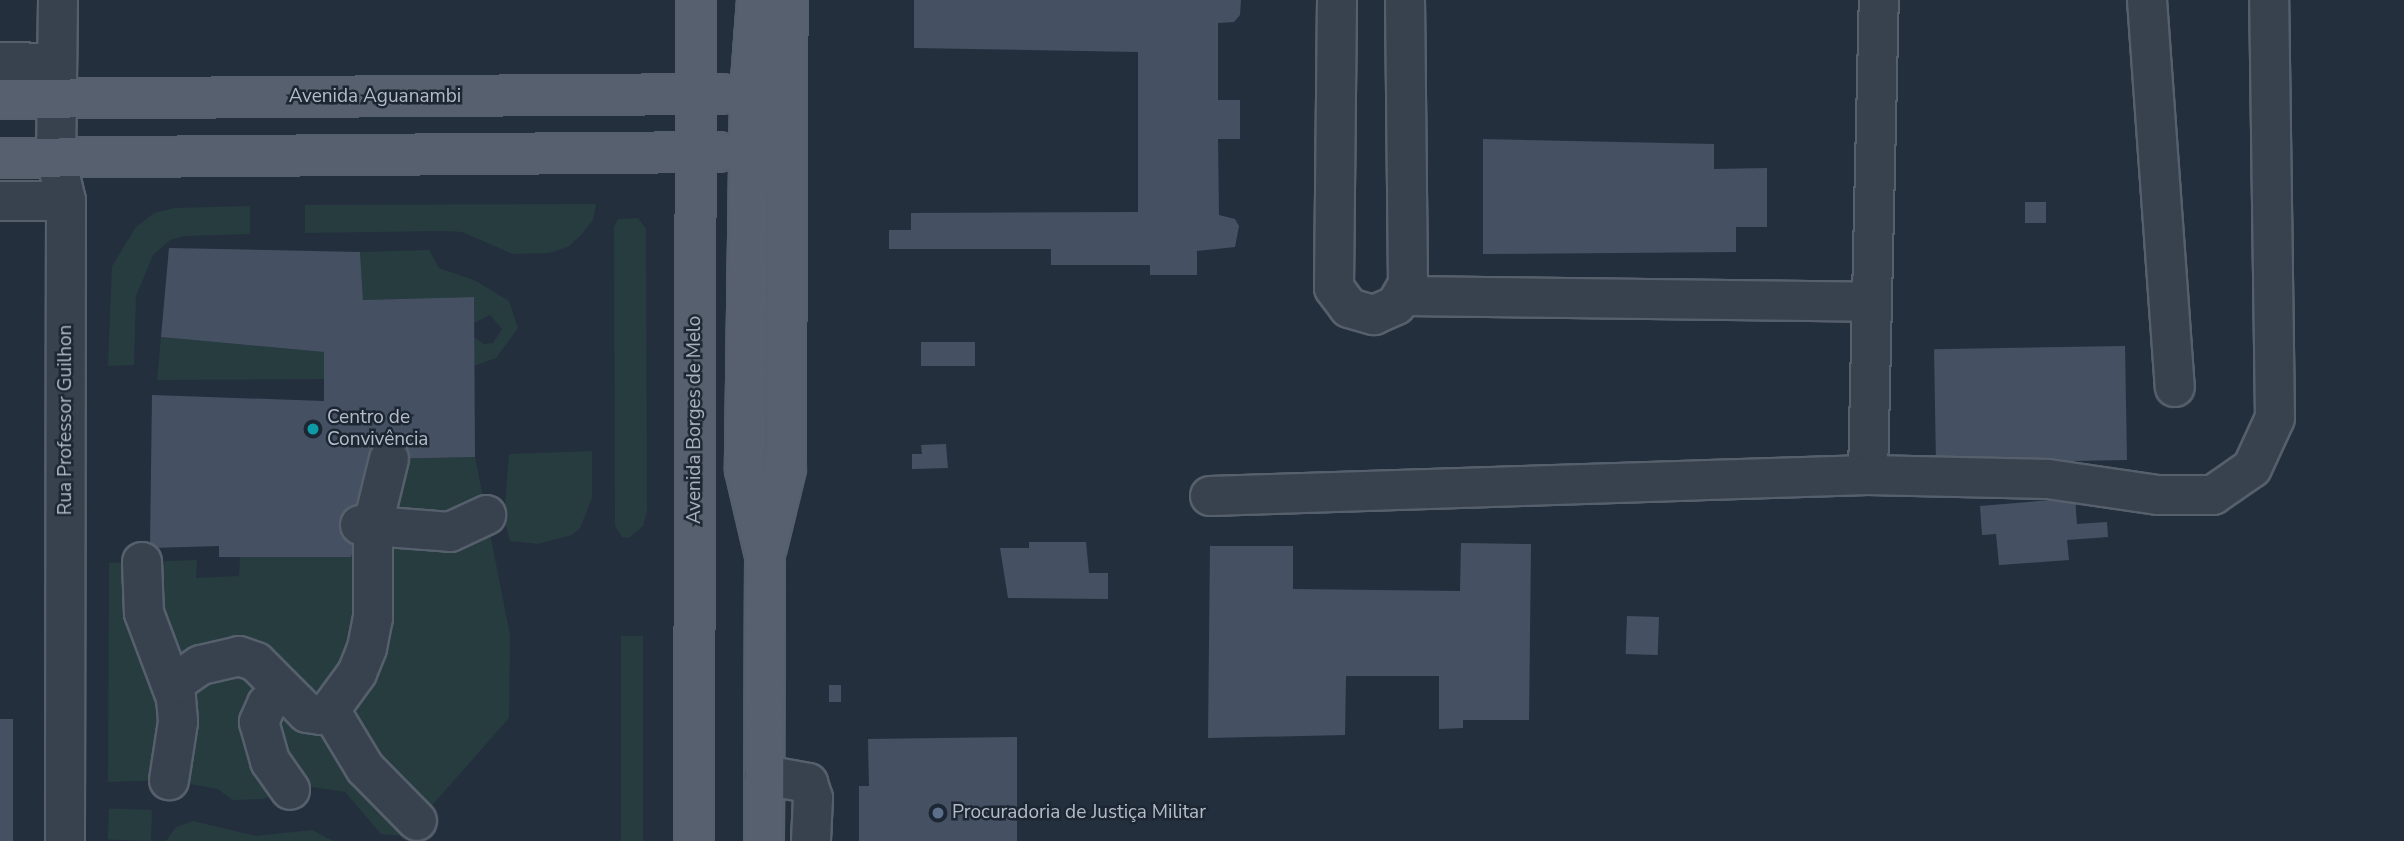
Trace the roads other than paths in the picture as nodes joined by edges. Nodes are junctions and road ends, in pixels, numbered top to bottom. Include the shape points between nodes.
1 (58, 0) edge
2 (696, 0) edge
3 (757, 0) edge
4 (788, 0) edge
5 (1337, 0) edge
6 (1405, 0) edge
7 (1879, 0) edge
8 (2147, 0) edge
9 (2269, 0) edge
10 (0, 62) edge
11 (56, 81) junction
12 (750, 93) junction
13 (695, 94) junction
14 (0, 99) edge
15 (695, 152) junction
16 (750, 152) junction
17 (0, 158) edge
18 (56, 158) junction
19 (0, 201) edge
20 (66, 201) junction
21 (1404, 296) junction
22 (1872, 302) junction
23 (2175, 387) dead end
24 (389, 459) dead end
25 (1868, 475) junction
26 (1210, 496) dead end
27 (486, 515) dead end
28 (367, 524) junction
29 (765, 556) junction
30 (142, 562) dead end
31 (172, 685) junction
32 (281, 690) junction
33 (330, 710) junction
34 (764, 775) junction
35 (169, 780) dead end
36 (289, 790) dead end
37 (417, 821) dead end
38 (65, 841) edge
39 (694, 841) edge
40 (764, 841) edge
41 (811, 841) edge

1 - 11 street, Rua Professor Guilhon
2 - 13 main road, Avenida Borges de Melo
3 - 12 main road
4 - 29 main road via 786,469
5 - 21 street via 1334,288 1339,299 1361,314 1386,312
6 - 21 street via 1408,284
7 - 22 street
8 - 23 street
9 - 25 street via 2276,418 2252,468 2213,495 2158,495 2048,479
10 - 11 street, Avenida Aguanambi
11 - 13 main road, Avenida Aguanambi
11 - 14 main road, Avenida Aguanambi
11 - 18 street, Rua Professor Guilhon
12 - 13 main road, Avenida Aguanambi
12 - 16 main road
13 - 15 main road, Avenida Borges de Melo
15 - 16 main road
15 - 18 main road
15 - 39 main road, Avenida Borges de Melo
16 - 29 main road via 745,470
17 - 18 main road
18 - 20 street, Rua Professor Guilhon
19 - 20 street
20 - 38 street, Rua Professor Guilhon
21 - 22 street
22 - 25 street
24 - 28 street
25 - 26 street
27 - 28 street via 450,532
28 - 33 street via 373,618 357,673
29 - 34 main road
30 - 31 street via 144,613
31 - 32 street via 201,665 239,656 256,662
31 - 35 street via 178,722
32 - 33 street via 307,713 321,715
32 - 36 street via 267,704 259,722 270,761
33 - 37 street via 365,768
34 - 40 main road
34 - 41 street via 808,783 813,798

